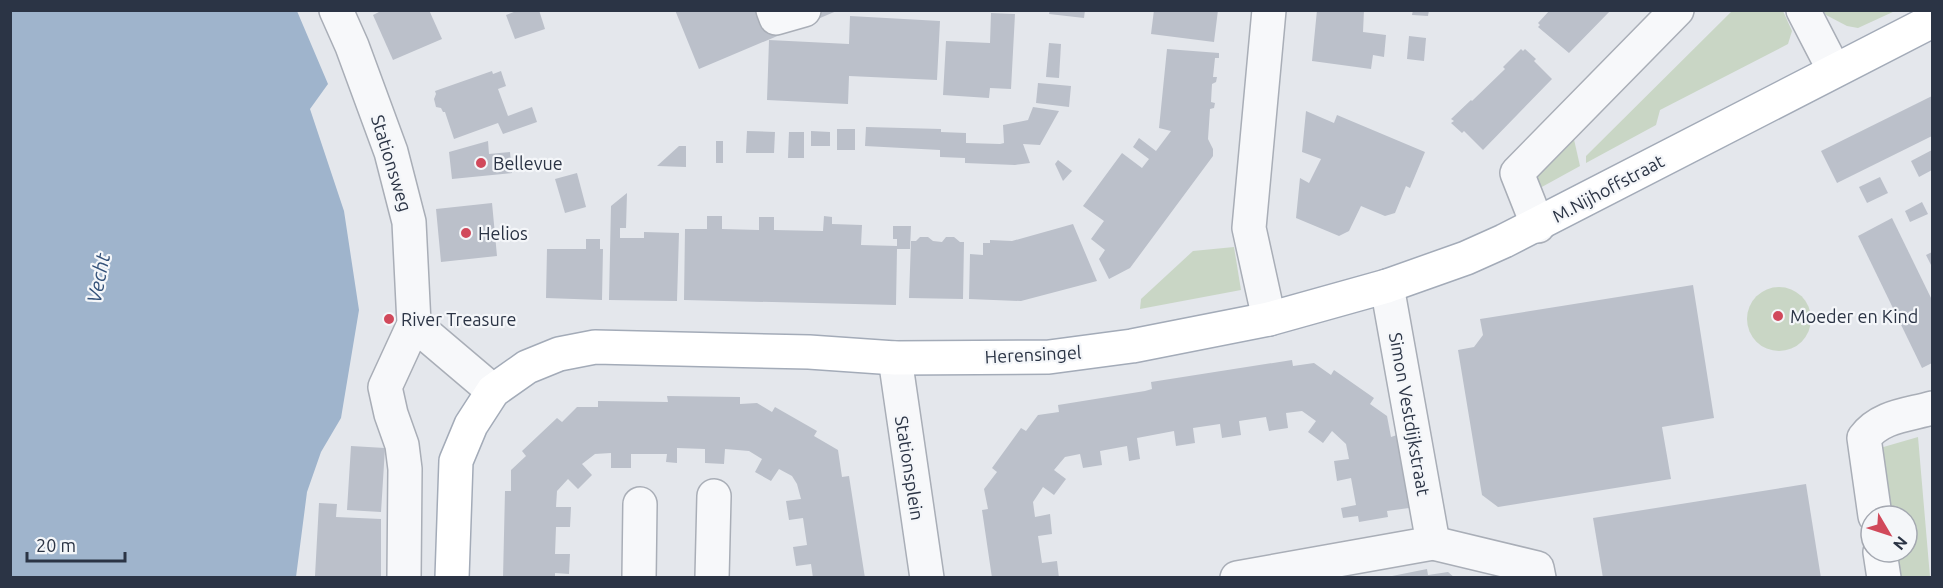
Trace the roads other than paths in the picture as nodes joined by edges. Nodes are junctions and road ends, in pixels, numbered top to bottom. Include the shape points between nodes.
1 (336, 10) edge
2 (773, 10) edge
3 (804, 10) edge
4 (1269, 10) edge
5 (1677, 10) edge
6 (1803, 10) edge
7 (1932, 21) edge
8 (1834, 70) junction
9 (1538, 226) junction
10 (1387, 286) junction
11 (1269, 319) junction
12 (414, 324) junction
13 (895, 358) junction
14 (494, 391) junction
15 (1932, 408) edge
16 (714, 496) dead end
17 (640, 504) dead end
18 (1873, 504) edge
19 (1433, 543) junction
20 (404, 578) edge
21 (452, 578) edge
22 (639, 578) edge
23 (712, 578) edge
24 (927, 578) edge
25 (1237, 578) edge
26 (1539, 578) edge

1 - 12 street, Stationsweg via 391,152 409,222
2 - 3 street via 776,18
4 - 11 street via 1249,228
5 - 9 street via 1517,173
6 - 8 street
7 - 8 main road, M.Nijhoffstraat
8 - 9 main road, M.Nijhoffstraat
9 - 10 main road, M.Nijhoffstraat via 1466,258
10 - 11 main road, M.Nijhoffstraat
10 - 19 street, Simon Vestdijkstraat
11 - 13 main road, Herensingel via 1132,346 1049,357
12 - 14 street
12 - 20 street, Stationsweg via 385,387 405,469
13 - 14 main road, Herensingel via 595,347 559,354 527,367
13 - 24 street, Stationsplein
14 - 21 main road via 471,425 456,461
15 - 18 street via 1888,419 1864,438
16 - 23 street
17 - 22 street
19 - 25 street
19 - 26 street via 1537,568

